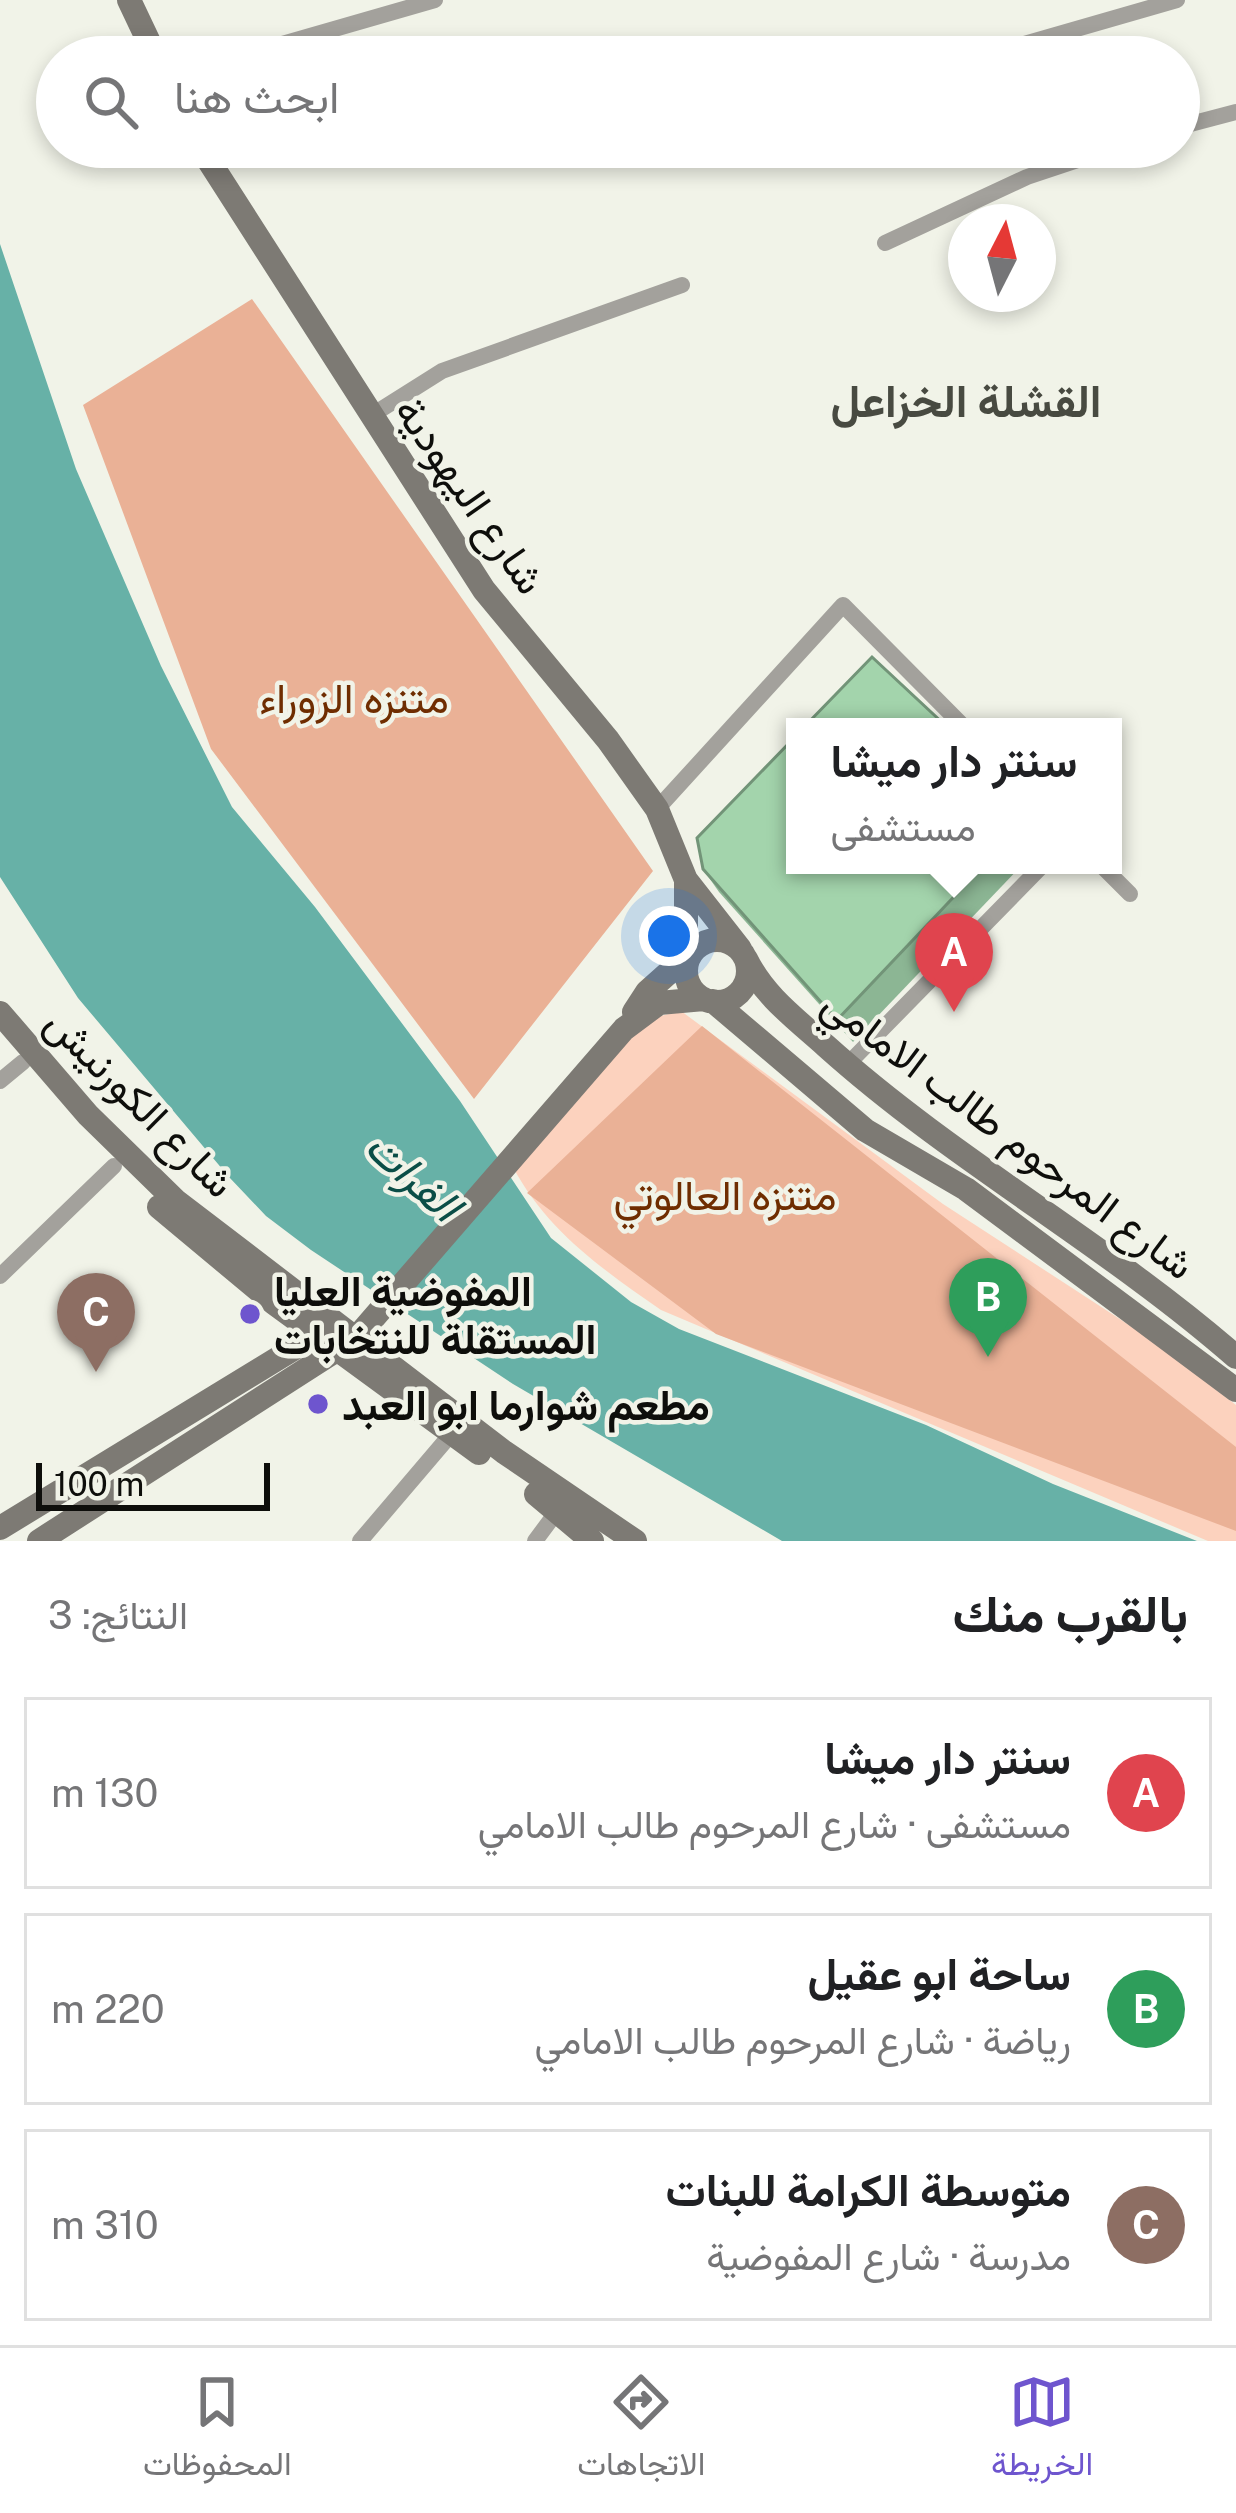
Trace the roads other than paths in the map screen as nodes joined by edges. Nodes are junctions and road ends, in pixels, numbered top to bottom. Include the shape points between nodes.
1 (129, 0) edge
2 (436, 0) edge
3 (1177, 0) edge
4 (146, 36) edge
5 (311, 36) edge
6 (1052, 36) edge
7 (1236, 112) edge
8 (1200, 122) edge
9 (213, 168) edge
10 (1054, 168) edge
11 (885, 243) dead end
12 (682, 285) dead end
13 (369, 417) junction
14 (955, 718) edge
15 (657, 809) junction
16 (1034, 874) edge
17 (1111, 874) edge
18 (686, 880) junction
19 (1130, 894) dead end
20 (743, 954) junction
21 (690, 957) junction
22 (709, 1000) junction
23 (0, 1013) edge
24 (0, 1033) edge
25 (616, 1037) junction
26 (23, 1061) junction
27 (847, 1065) junction
28 (0, 1081) edge
29 (114, 1166) junction
30 (0, 1276) edge
31 (338, 1336) junction
32 (1236, 1357) edge
33 (1233, 1386) edge
34 (452, 1433) junction
35 (558, 1510) junction
36 (4, 1520) edge
37 (593, 1536) edge
38 (45, 1540) edge
39 (360, 1541) edge
40 (535, 1541) edge
41 (635, 1541) edge

1 - 4 main road
2 - 5 street
3 - 6 street
7 - 8 street
9 - 13 main road, شارع اليهودية
10 - 11 street
12 - 13 street via 442,371
13 - 15 main road, شارع اليهودية via 484,590
14 - 15 street via 843,605
15 - 18 main road, شارع اليهودية
16 - 27 street
17 - 19 street
18 - 20 main road, شارع المرحوم طالب الامامي
18 - 21 main road
20 - 21 main road via 713,940
20 - 22 main road via 742,990
20 - 27 main road, شارع المرحوم طالب الامامي via 765,990
21 - 22 main road via 690,986
21 - 25 main road via 647,992
22 - 25 main road via 658,1003
22 - 33 main road, شارع المرحوم طالب الامامي via 865,1130 965,1189
23 - 31 main road, شارع الكورنيش via 137,1166
24 - 26 main road, شارع الكورنيش
25 - 31 main road via 378,1308
26 - 28 street
26 - 29 main road, شارع الكورنيش
27 - 32 main road, شارع المرحوم طالب الامامي
29 - 30 street
29 - 31 main road, شارع الكورنيش via 206,1248
31 - 34 main road, شارع الكورنيش
31 - 36 main road
31 - 37 main road, شارع الكورنيش
31 - 38 main road
34 - 35 main road, شارع الكورنيش
34 - 39 street
35 - 37 main road, شارع الكورنيش
35 - 40 street
37 - 41 main road, شارع الكورنيش

